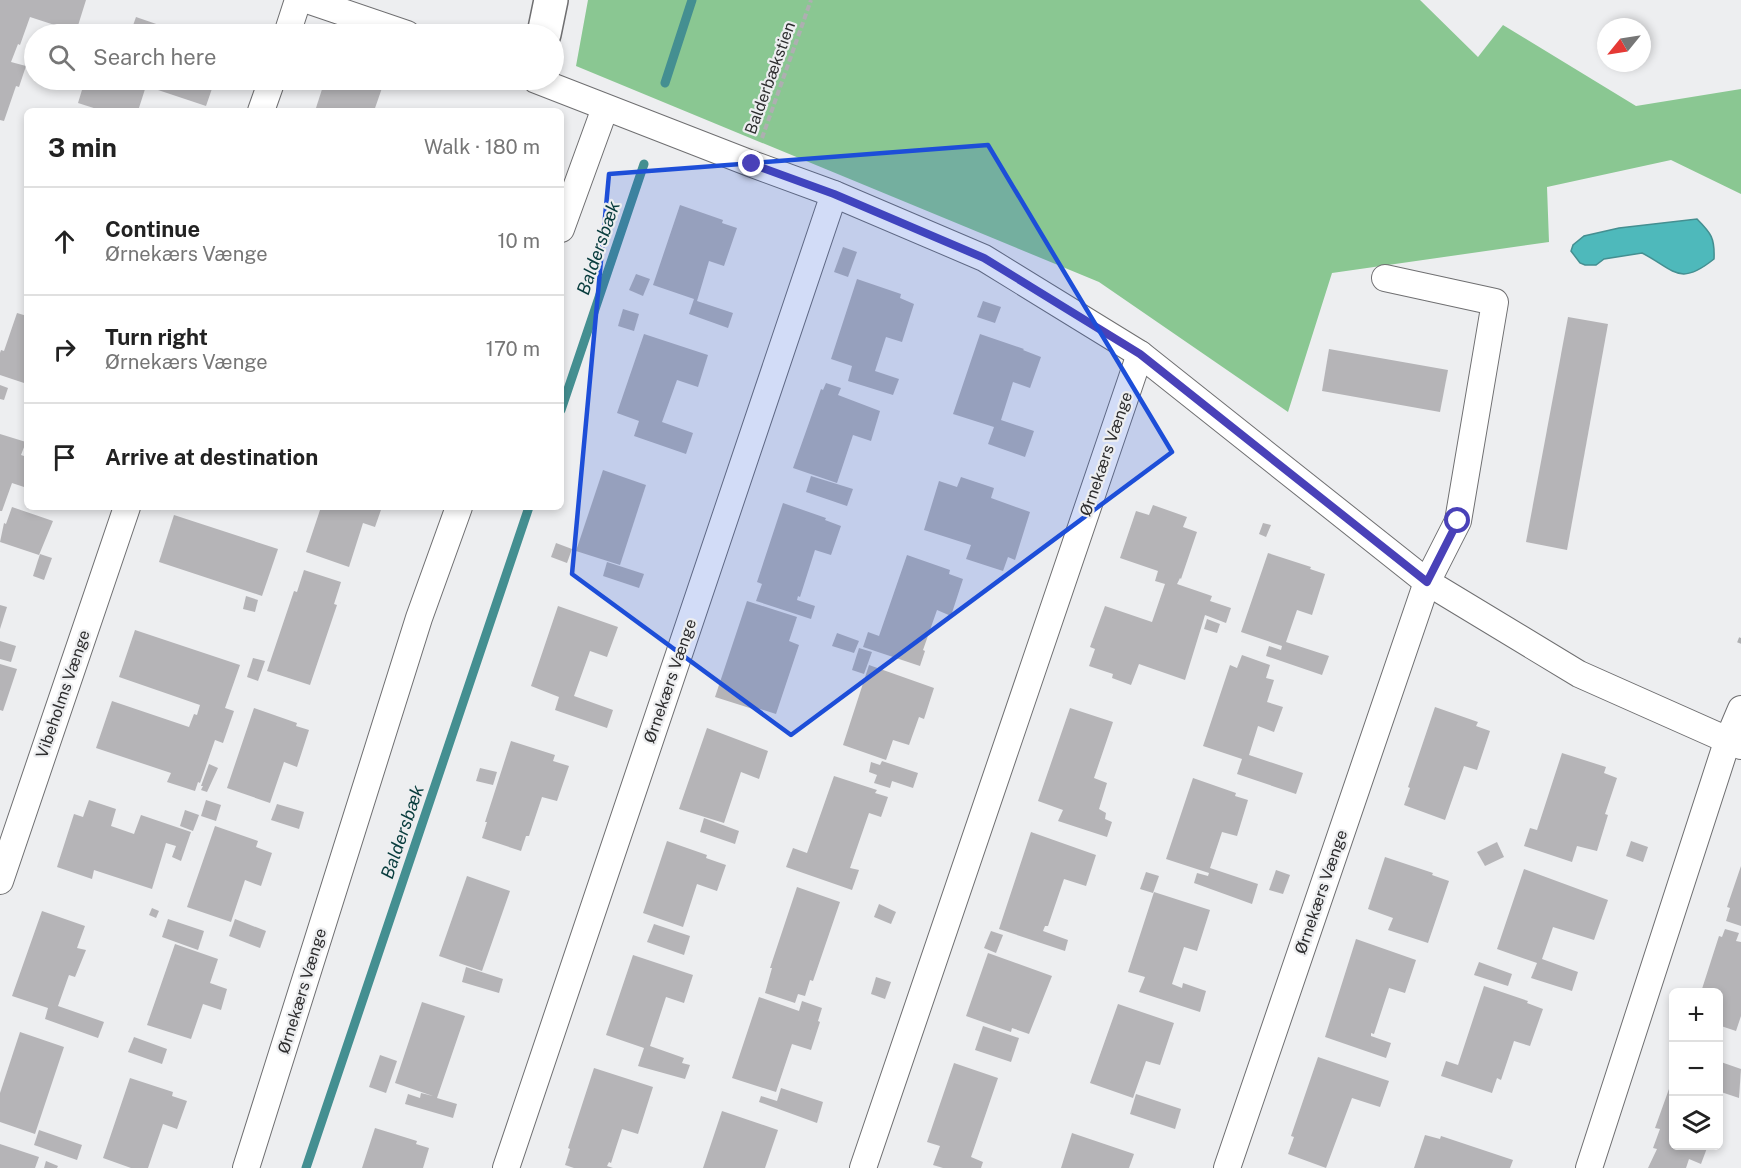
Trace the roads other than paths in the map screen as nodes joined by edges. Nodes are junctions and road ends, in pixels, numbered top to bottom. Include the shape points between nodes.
1 (298, 0) edge
2 (307, 0) edge
3 (551, 0) edge
4 (290, 24) edge
5 (378, 24) edge
6 (546, 24) edge
7 (268, 90) edge
8 (561, 90) edge
9 (262, 108) edge
10 (605, 108) junction
11 (834, 194) junction
12 (564, 221) edge
13 (1385, 278) dead end
14 (1140, 354) junction
15 (126, 510) edge
16 (458, 510) edge
17 (1427, 582) junction
18 (1741, 709) edge
19 (1734, 744) edge
20 (0, 881) edge
21 (246, 1168) edge
22 (506, 1168) edge
23 (863, 1168) edge
24 (1227, 1168) edge
25 (1589, 1168) edge

1 - 4 street
2 - 5 street
3 - 6 street
7 - 9 street
8 - 10 street
10 - 11 street
10 - 12 street
11 - 14 street via 984,258
11 - 22 street, Ørnekærs Vænge
13 - 17 street, Ørnekærs Vænge via 1495,302 1458,521
14 - 17 street
14 - 23 street, Ørnekærs Vænge
15 - 20 street, Vibeholms Vænge
16 - 21 street, Ørnekærs Vænge via 419,618
17 - 19 street via 1579,674
17 - 24 street, Ørnekærs Vænge
18 - 19 street
19 - 25 street

